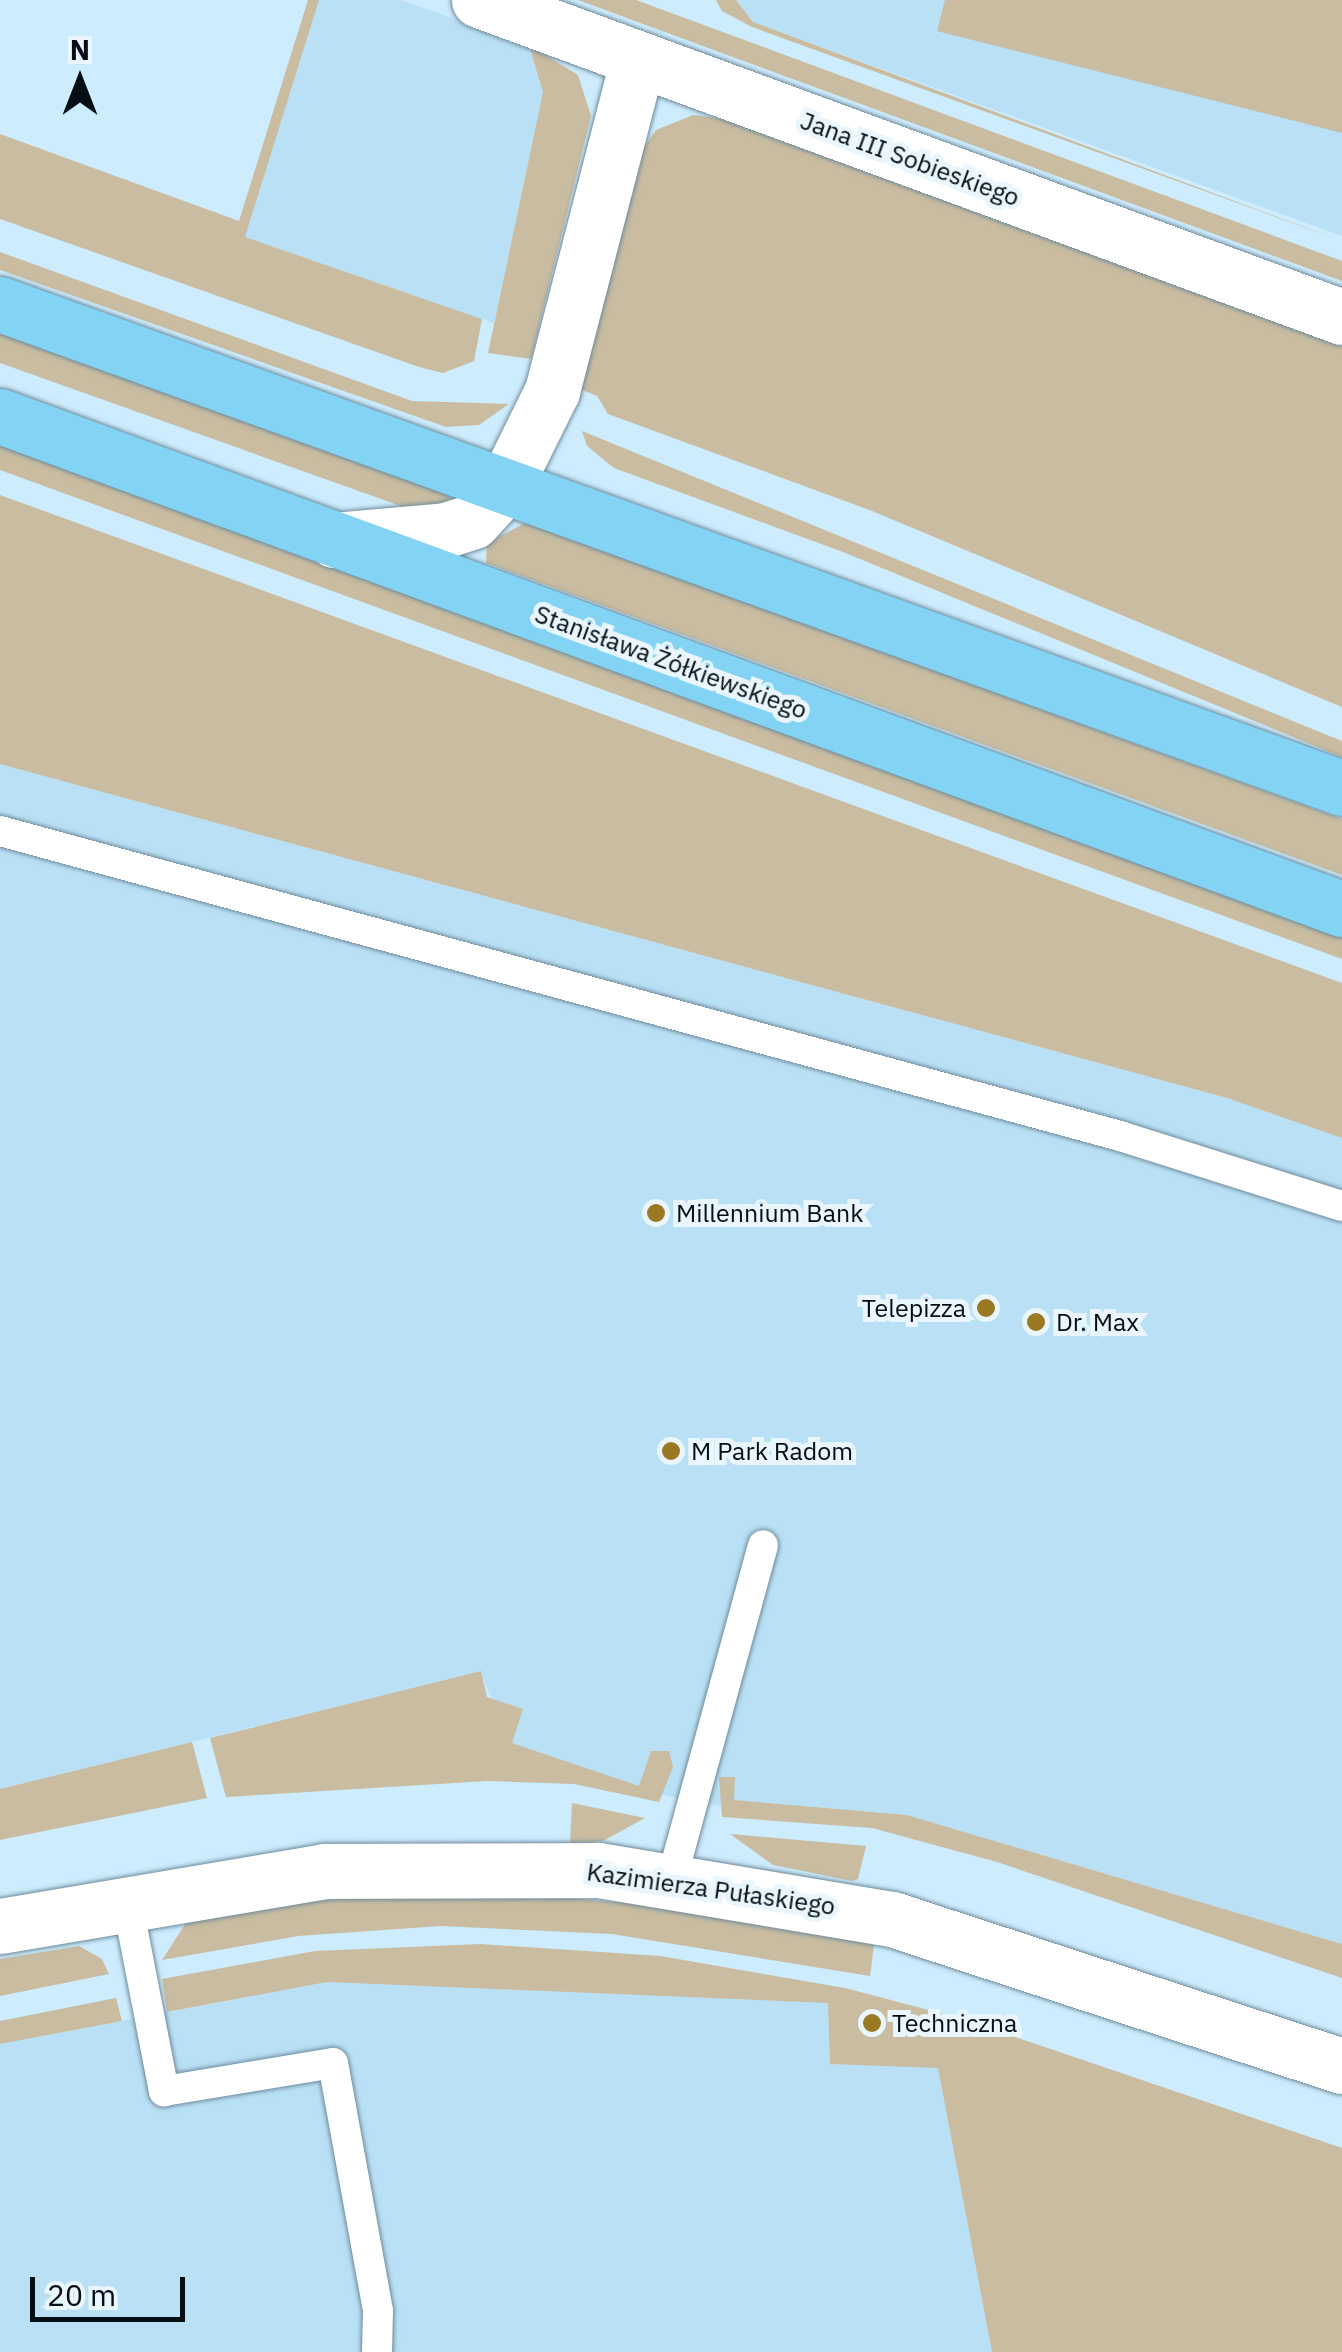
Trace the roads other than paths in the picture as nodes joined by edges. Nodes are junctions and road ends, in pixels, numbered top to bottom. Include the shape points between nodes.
1 (479, 0) edge
2 (638, 59) junction
3 (0, 304) edge
4 (1342, 317) edge
5 (0, 416) edge
6 (506, 486) junction
7 (334, 540) junction
8 (1342, 788) edge
9 (0, 832) edge
10 (1342, 909) edge
11 (1342, 1206) edge
12 (763, 1545) dead end
13 (672, 1878) junction
14 (127, 1901) junction
15 (0, 1926) edge
16 (1342, 2066) edge
17 (377, 2352) edge

1 - 2 street, Jana III Sobieskiego
2 - 4 street, Jana III Sobieskiego
2 - 6 street via 552,391
3 - 6 main road
5 - 7 main road, Stanisława Żółkiewskiego
6 - 7 street via 473,521 446,530
6 - 8 main road
7 - 10 main road, Stanisława Żółkiewskiego
9 - 11 lane via 1120,1136
12 - 13 lane
13 - 14 street, Kazimierza Pułaskiego via 406,1866 324,1871
13 - 16 street, Kazimierza Pułaskiego via 892,1919
14 - 15 street, Kazimierza Pułaskiego
14 - 17 lane via 164,2090 333,2063 367,2237

